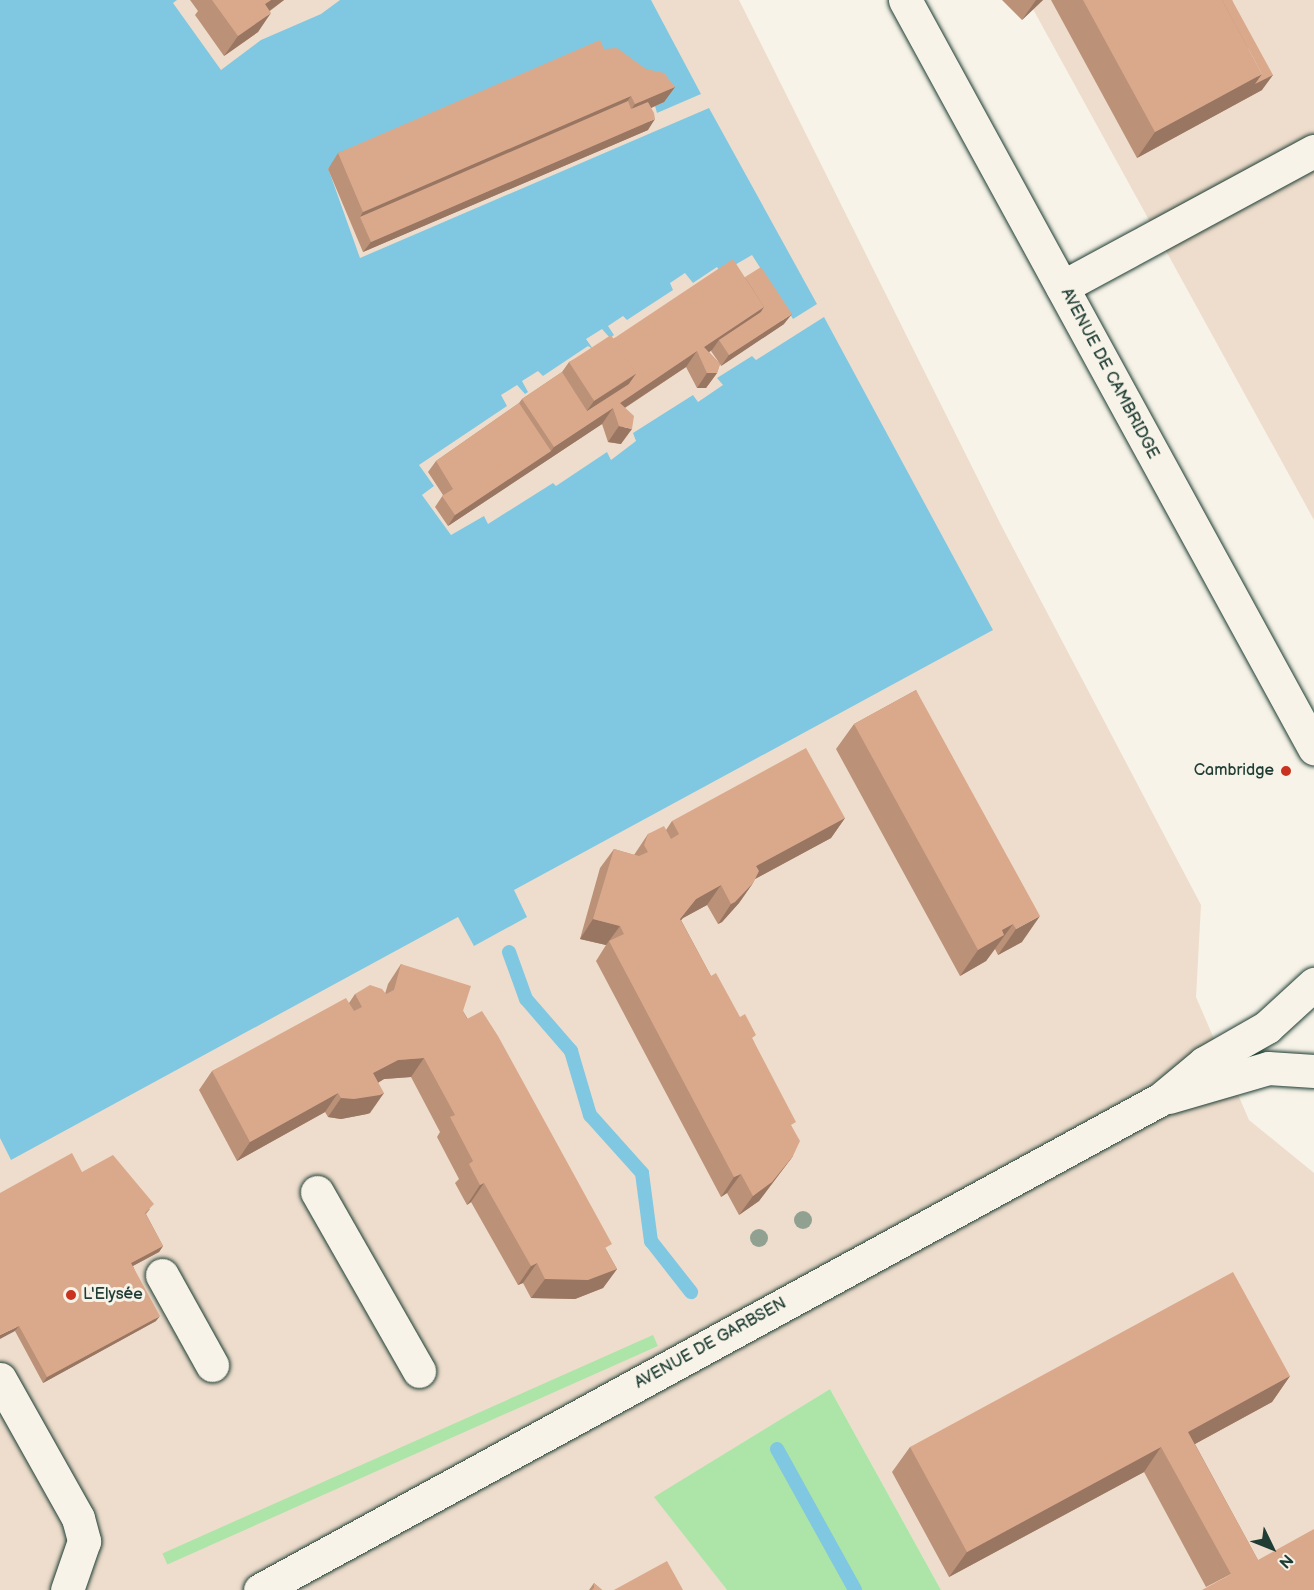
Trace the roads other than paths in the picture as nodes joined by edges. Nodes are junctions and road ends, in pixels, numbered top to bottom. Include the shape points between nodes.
1 (905, 0) edge
2 (1314, 151) edge
3 (1062, 287) junction
4 (1314, 748) edge
5 (1314, 984) edge
6 (1314, 1071) edge
7 (1161, 1099) junction
8 (317, 1191) dead end
9 (162, 1275) dead end
10 (212, 1365) dead end
11 (419, 1371) dead end
12 (0, 1379) edge
13 (67, 1590) edge
14 (260, 1590) edge

1 - 3 main road, AVENUE DE CAMBRIDGE
2 - 3 main road
3 - 4 main road, AVENUE DE CAMBRIDGE
5 - 7 main road, AVENUE DE GARBSEN via 1267,1027 1204,1063
6 - 7 main road, AVENUE DE GARBSEN via 1268,1068
7 - 14 main road, AVENUE DE GARBSEN
8 - 11 main road
9 - 10 main road
12 - 13 main road via 78,1518 84,1541

